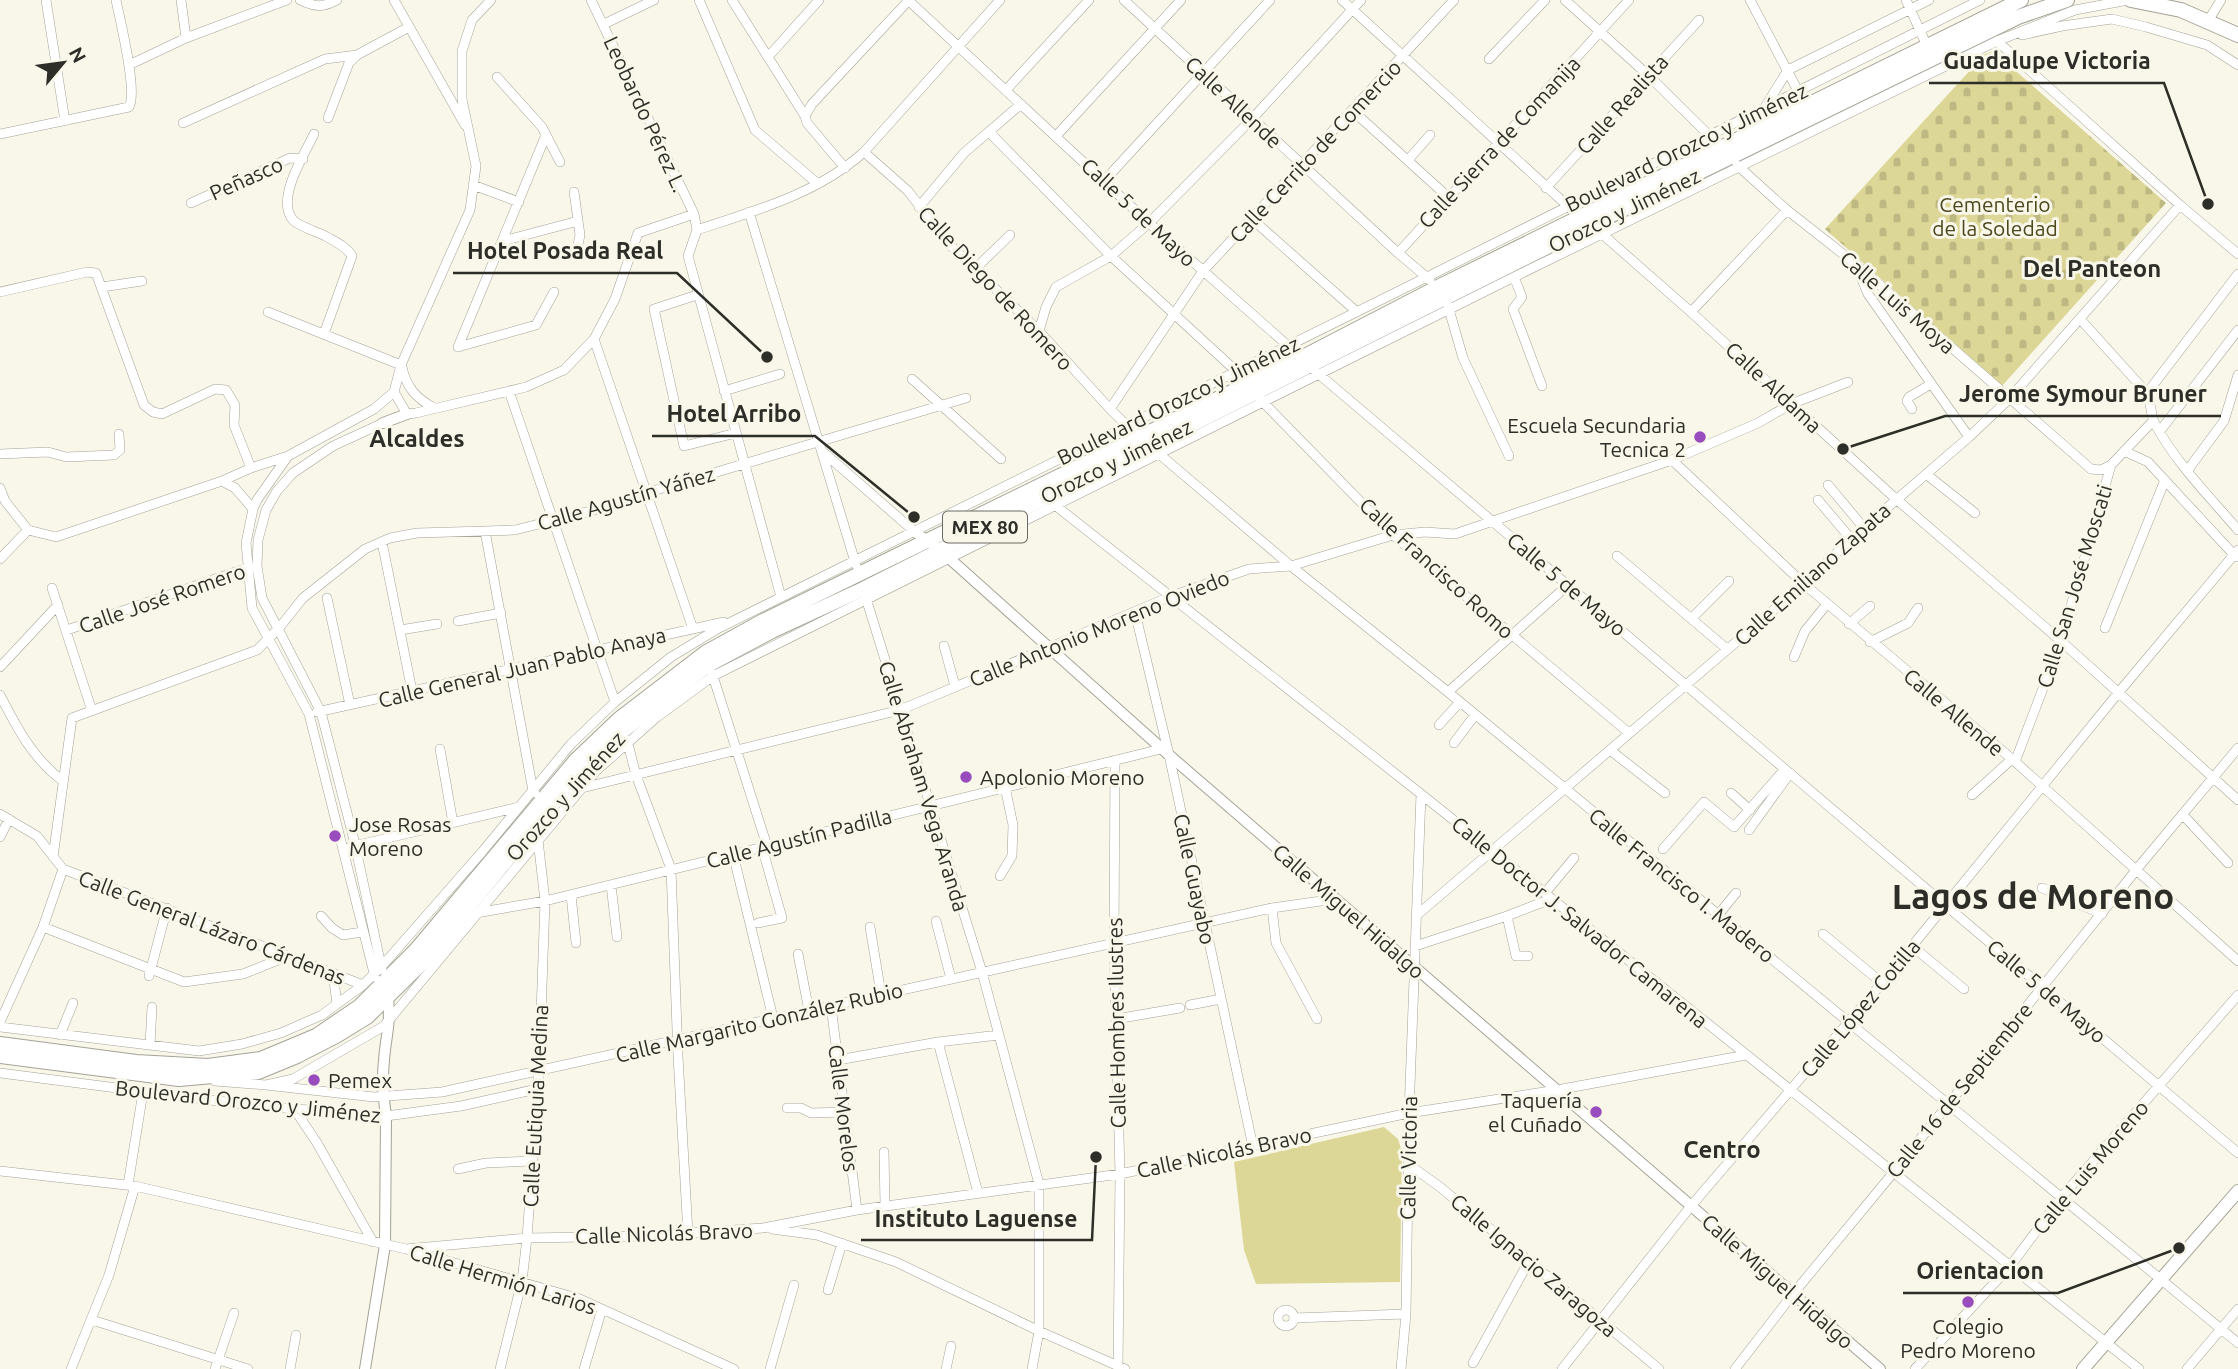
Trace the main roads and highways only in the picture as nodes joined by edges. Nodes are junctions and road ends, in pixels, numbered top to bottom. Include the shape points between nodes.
1 (2021, 0) edge
2 (2067, 0) edge
3 (2129, 0) edge
4 (2159, 0) edge
5 (2181, 10) junction
6 (2050, 13) edge
7 (2238, 35) edge
8 (1731, 158) junction
9 (1310, 366) junction
10 (1149, 446) junction
11 (1043, 497) junction
12 (542, 799) junction
13 (378, 988) junction
14 (0, 1044) edge
15 (0, 1056) edge
16 (2238, 1191) edge
17 (2083, 1369) edge

1 - 8 highway, Orozco y Jiménez / MEX 80 via 1927,46
2 - 6 highway, MEX 80
3 - 5 highway
4 - 5 highway
5 - 7 highway
6 - 8 highway, Orozco y Jiménez / MEX 80 via 2018,18
8 - 9 highway, Orozco y Jiménez / MEX 80 via 1586,220 1440,293
9 - 10 highway, Orozco y Jiménez / MEX 80
9 - 10 highway, Orozco y Jiménez / MEX 80 via 1259,398
10 - 11 highway, Orozco y Jiménez / MEX 80
11 - 12 highway, Orozco y Jiménez / MEX 80 via 865,594 772,631 711,671
11 - 12 highway, Orozco y Jiménez / MEX 80 via 920,537 857,567 705,653 619,719
12 - 13 highway, Orozco y Jiménez / MEX 80 via 426,959
13 - 14 highway, Orozco y Jiménez / MEX 80 via 316,1036 261,1059 208,1066 136,1062
13 - 15 highway, Orozco y Jiménez / MEX 80 via 367,1017 258,1072 179,1079
16 - 17 main road

